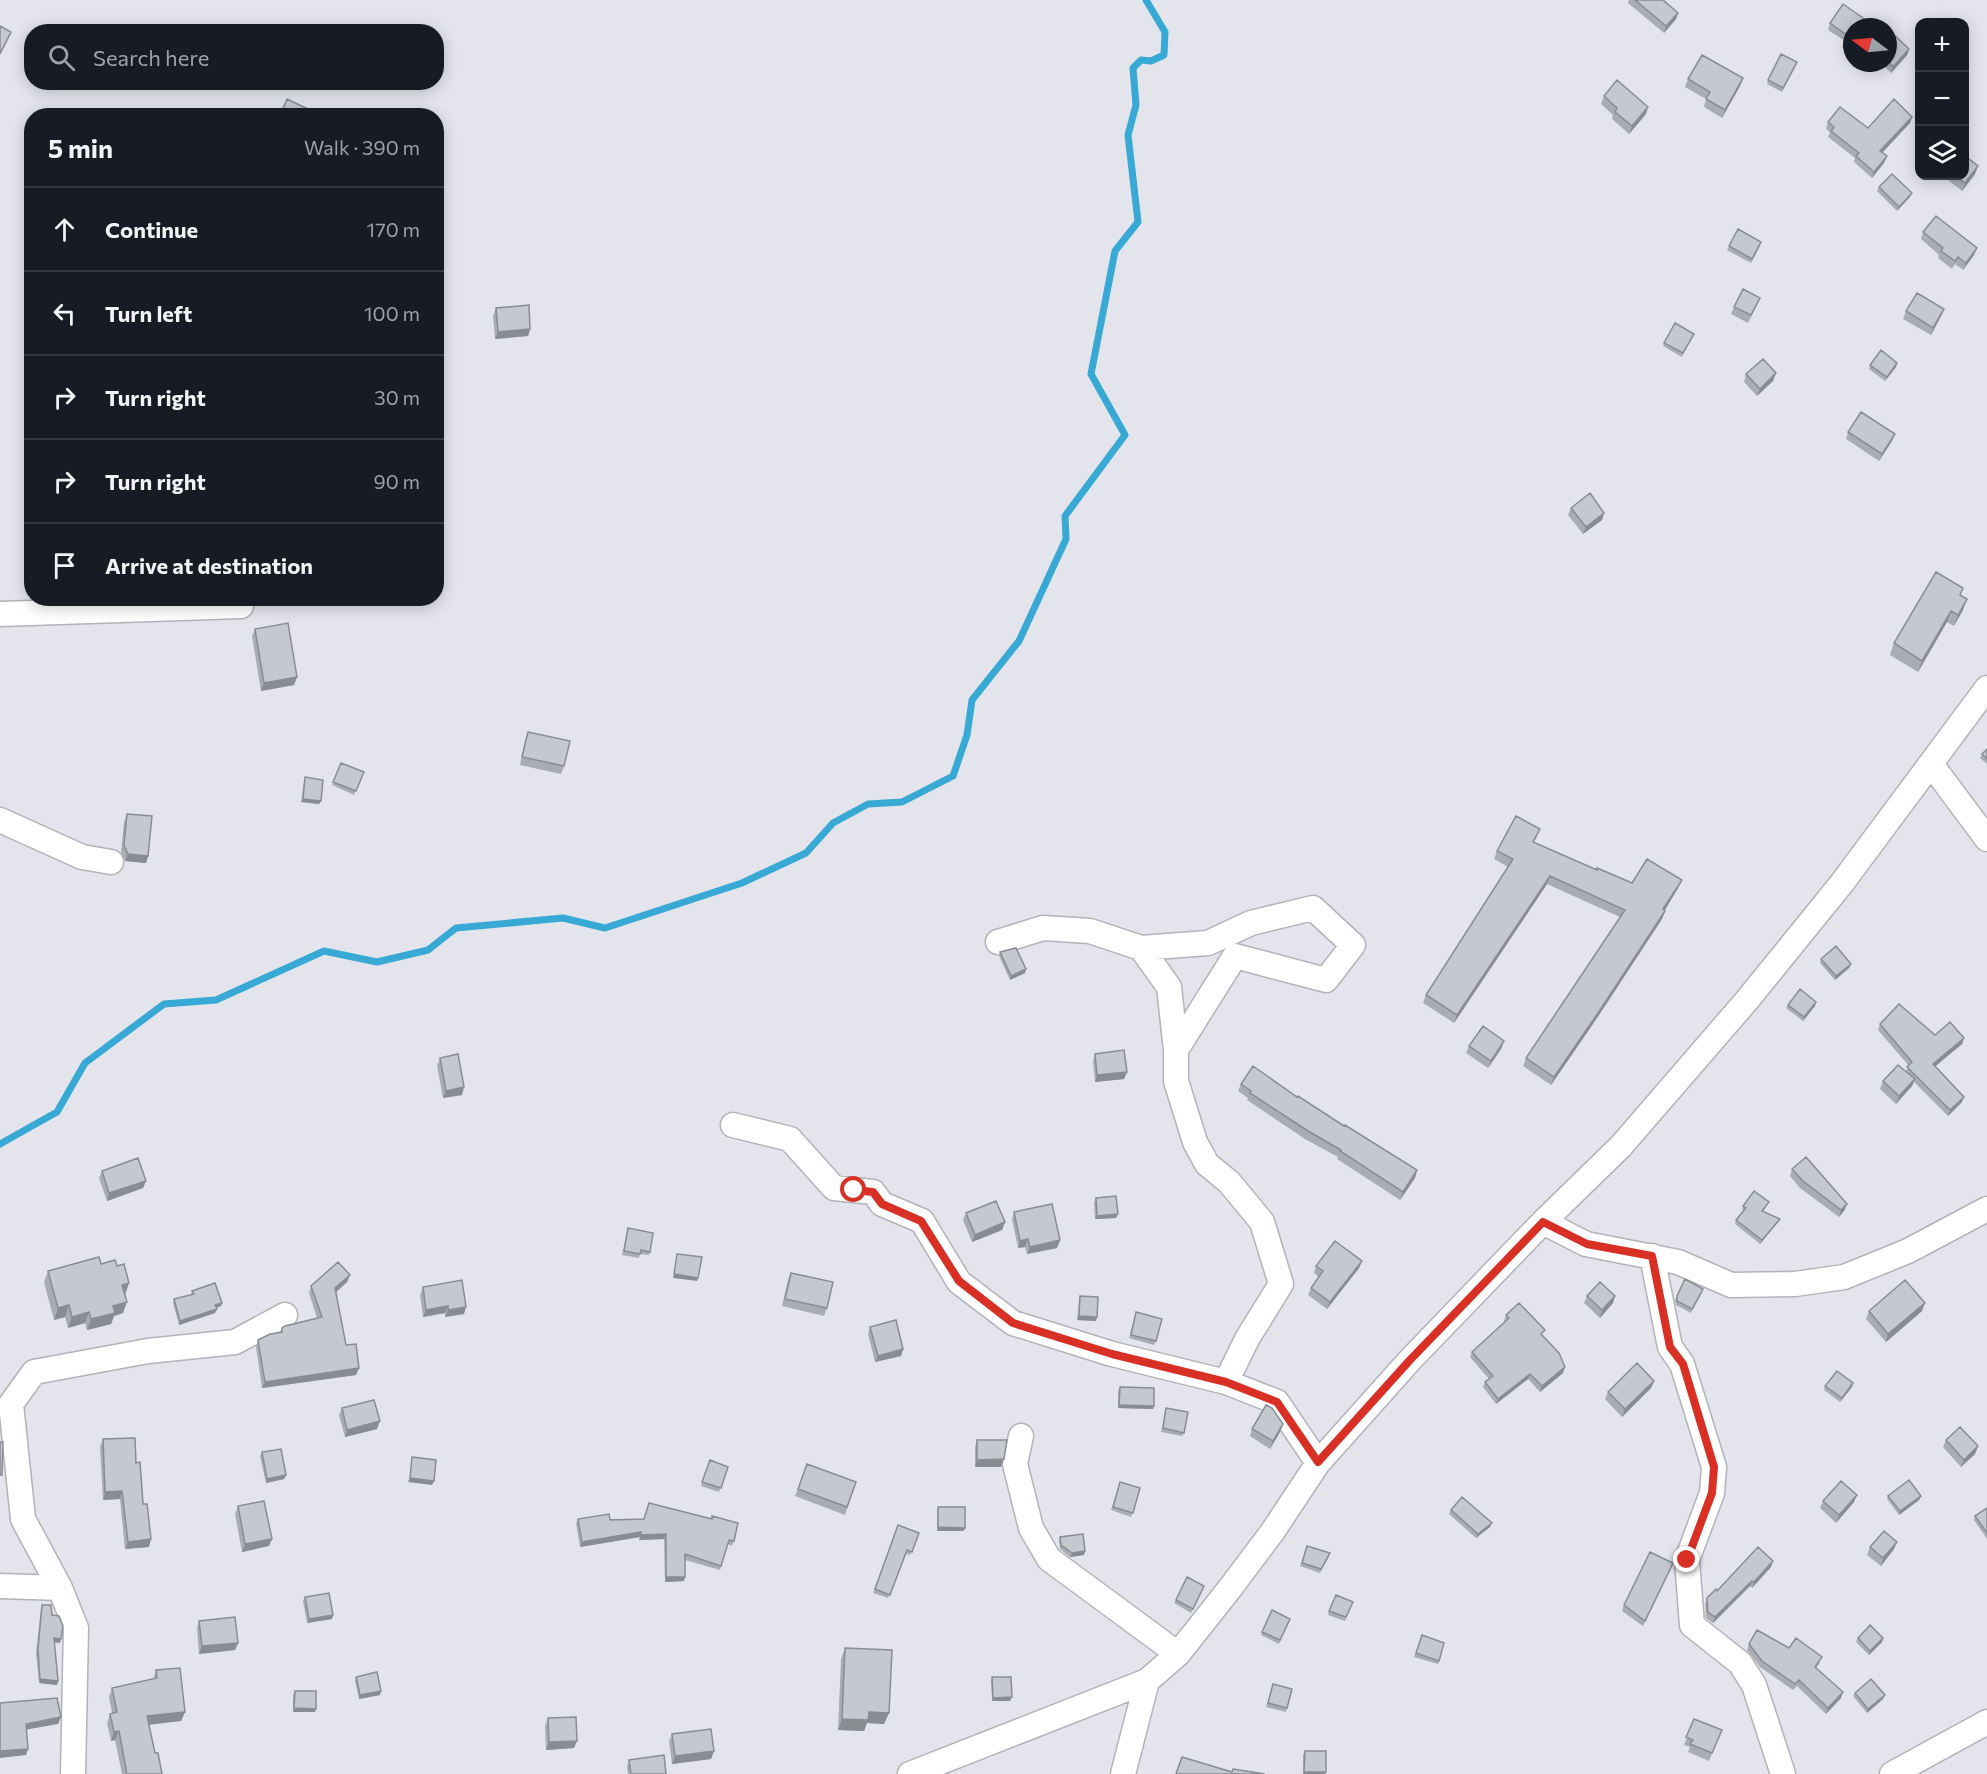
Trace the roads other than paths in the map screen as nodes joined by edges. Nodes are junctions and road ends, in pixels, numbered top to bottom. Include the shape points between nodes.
1 (241, 606) dead end
2 (0, 614) edge
3 (1987, 688) edge
4 (1930, 764) junction
5 (0, 820) edge
6 (1987, 839) edge
7 (111, 862) dead end
8 (1251, 923) junction
9 (998, 942) dead end
10 (1141, 948) junction
11 (1235, 956) junction
12 (1176, 1050) junction
13 (733, 1125) dead end
14 (1987, 1209) edge
15 (1543, 1222) junction
16 (1652, 1256) junction
17 (285, 1315) dead end
18 (1226, 1382) junction
19 (1020, 1436) dead end
20 (1318, 1462) junction
21 (0, 1586) edge
22 (60, 1588) junction
23 (1178, 1654) junction
24 (1146, 1681) junction
25 (1987, 1722) edge
26 (73, 1774) edge
27 (910, 1774) edge
28 (1123, 1774) edge
29 (1784, 1774) edge
30 (1892, 1774) edge

1 - 2 street
3 - 4 street
4 - 6 street
4 - 15 street via 1842,883 1748,999 1621,1146
5 - 7 street via 82,857
8 - 10 street via 1208,944
8 - 11 street
8 - 11 street via 1313,908 1353,945 1326,980
9 - 10 street via 1043,928 1090,931
10 - 12 street via 1169,987
11 - 12 street
12 - 18 street via 1176,1081 1195,1142 1207,1164 1229,1182 1263,1222 1281,1284
13 - 18 street via 790,1139 834,1188 873,1192 882,1204 921,1221 959,1281 1013,1323 1112,1354
14 - 16 street via 1908,1251 1844,1277 1795,1284 1731,1285 1678,1262
15 - 16 street via 1587,1244
15 - 20 street
16 - 29 street via 1670,1347 1683,1364 1714,1467 1712,1493 1687,1560 1692,1625 1740,1662 1754,1685
17 - 22 street via 235,1342 148,1351 34,1372 11,1404 23,1519
18 - 20 street via 1277,1402
19 - 23 street via 1015,1464 1031,1528 1048,1559
20 - 23 street via 1273,1531
21 - 22 street
22 - 26 street via 76,1628
23 - 24 street
24 - 27 street
24 - 28 street
25 - 30 street

